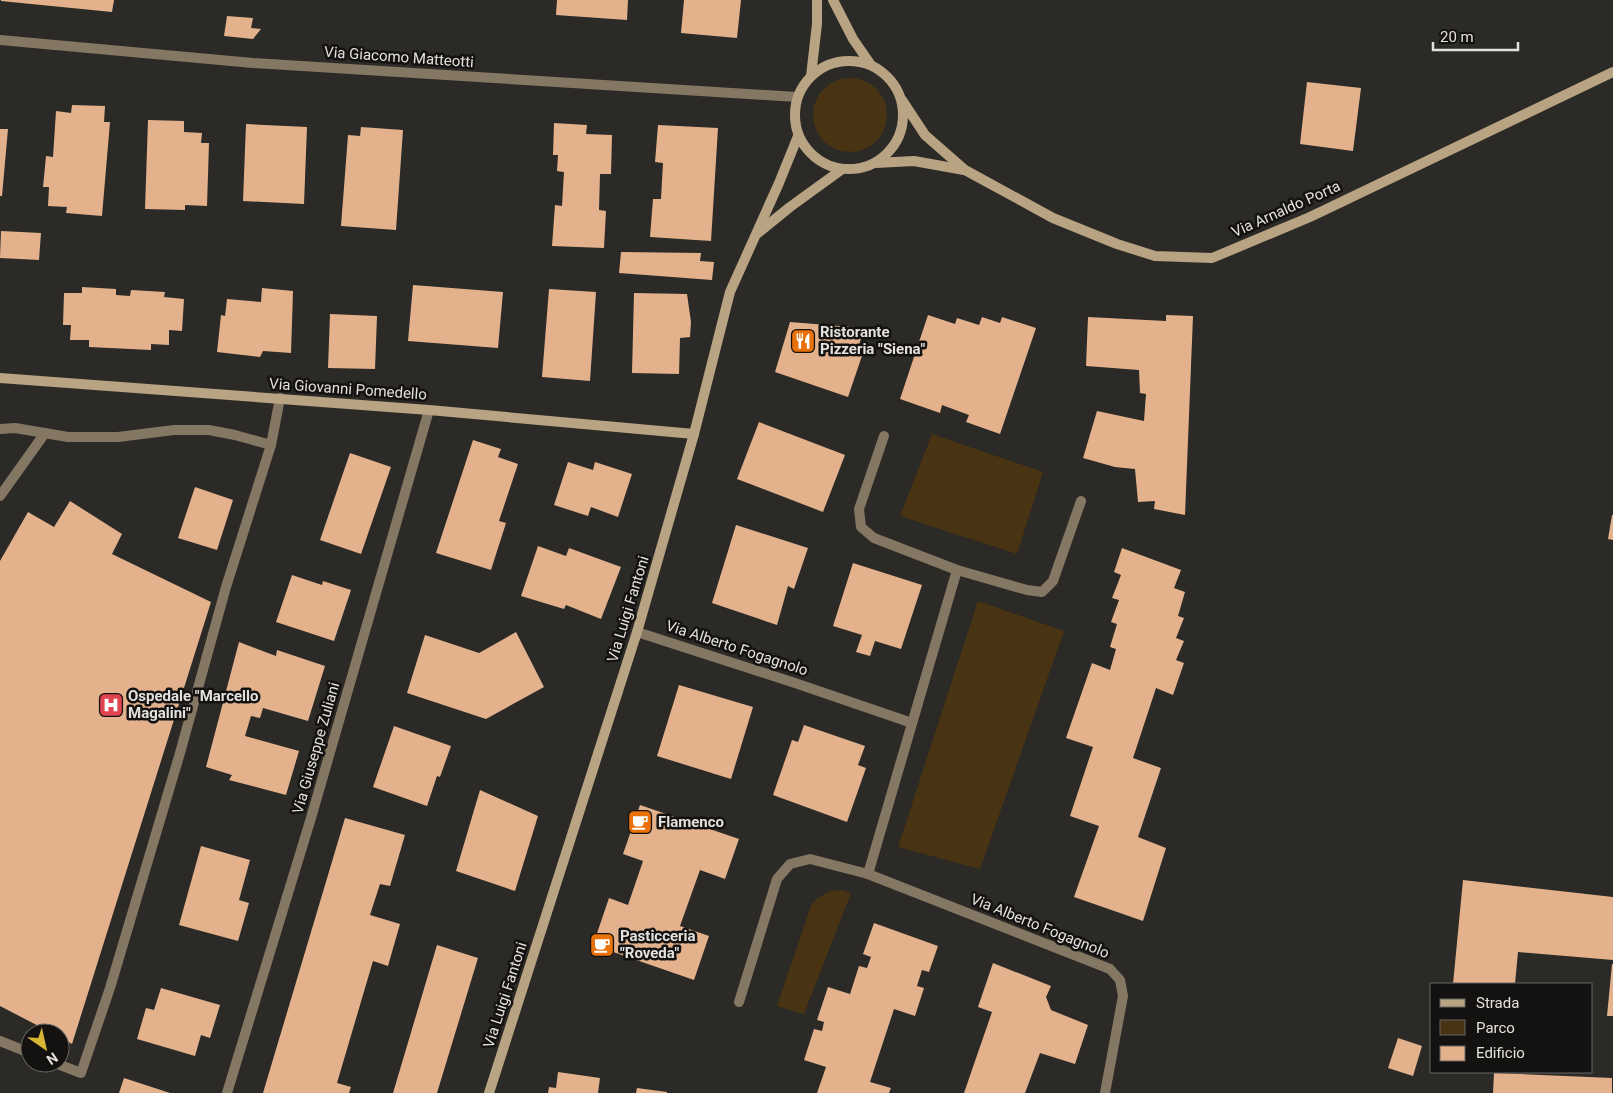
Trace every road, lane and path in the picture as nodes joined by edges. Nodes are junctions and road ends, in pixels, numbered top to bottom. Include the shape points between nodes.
1 (817, 0) edge
2 (832, 0) edge
3 (0, 40) edge
4 (871, 65) junction
5 (1613, 72) edge
6 (811, 76) junction
7 (797, 97) junction
8 (902, 100) junction
9 (798, 136) junction
10 (876, 163) junction
11 (841, 170) junction
12 (965, 170) junction
13 (755, 235) junction
14 (0, 378) edge
15 (280, 398) junction
16 (429, 410) junction
17 (0, 428) edge
18 (45, 433) junction
19 (694, 434) junction
20 (884, 436) dead end
21 (271, 445) junction
22 (0, 496) edge
23 (1081, 501) dead end
24 (957, 570) junction
25 (638, 632) junction
26 (912, 723) junction
27 (868, 874) junction
28 (739, 1002) dead end
29 (0, 1041) edge
30 (20, 1049) edge
31 (70, 1069) edge
32 (227, 1093) edge
33 (489, 1093) edge
34 (1105, 1093) edge

1 - 6 street, Via Luigi Fantoni
2 - 4 street, Via Luigi Fantoni
3 - 7 street, Via Giacomo Matteotti via 253,63
4 - 6 street, Via Luigi Fantoni via 839,61 824,66
4 - 8 street, Via Luigi Fantoni via 895,85
5 - 12 street, Via Arnaldo Porta via 1310,217 1212,258 1155,256 1117,244 1053,218
6 - 7 street, Via Luigi Fantoni
7 - 9 street, Via Luigi Fantoni via 794,110
8 - 10 street, Via Luigi Fantoni via 904,118 900,136 891,151
8 - 12 street, Via Arnaldo Porta via 926,135
9 - 11 street, Via Luigi Fantoni via 808,152 823,164
9 - 13 street
10 - 11 street, Via Luigi Fantoni via 859,169
10 - 12 street, Via Arnaldo Porta via 914,161
11 - 13 street, Via Luigi Fantoni
13 - 19 street, Via Luigi Fantoni via 730,292
14 - 15 street, Via Giovanni Pomedello
15 - 16 street, Via Giovanni Pomedello
15 - 21 street
16 - 19 street, Via Giovanni Pomedello
16 - 32 street, Via Giuseppe Zuliani via 311,818
17 - 18 street
18 - 21 street via 68,437 118,437 174,430 209,430
18 - 22 street
19 - 25 street, Via Luigi Fantoni
20 - 24 street via 859,509 861,526 874,538
21 - 31 street via 226,587 113,978 81,1074
23 - 24 street via 1053,581 1042,592
24 - 26 street
25 - 26 street, Via Alberto Fogagnolo
25 - 33 street, Via Luigi Fantoni
26 - 27 street
27 - 28 street, Via Alberto Fogagnolo via 810,860 790,864 777,879
27 - 34 street, Via Alberto Fogagnolo via 1110,969 1120,980 1123,996
29 - 30 street

